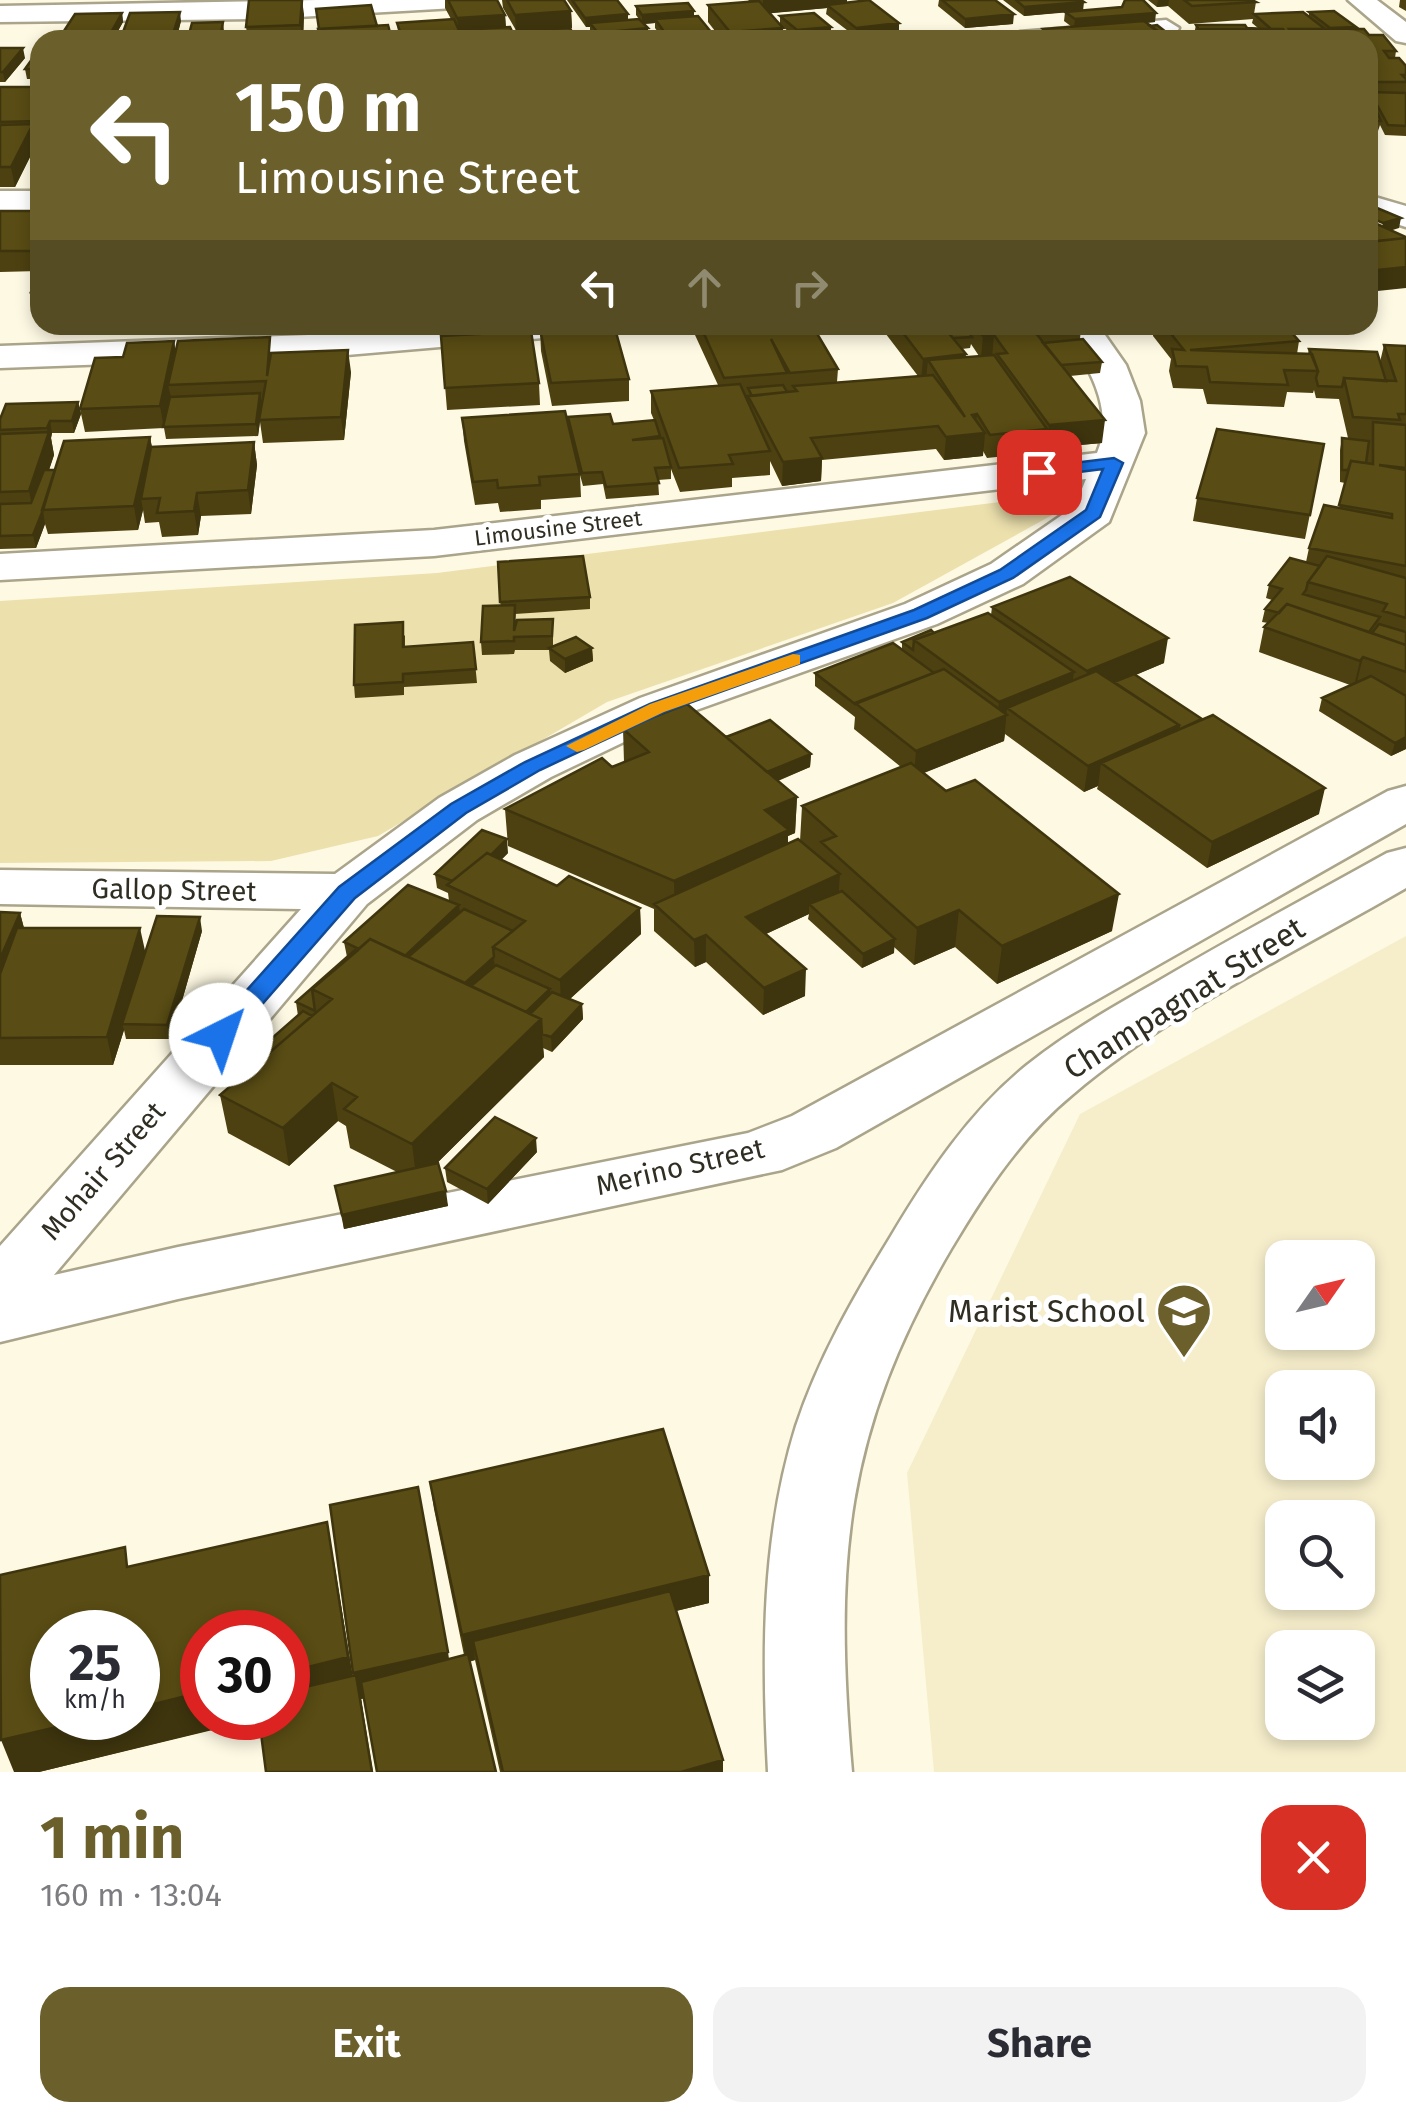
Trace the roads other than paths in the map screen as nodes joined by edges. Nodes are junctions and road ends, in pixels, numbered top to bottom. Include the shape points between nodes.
1 (455, 0) edge
2 (1136, 0) edge
3 (1361, 0) edge
4 (0, 14) edge
5 (1166, 30) edge
6 (1406, 35) edge
7 (0, 201) edge
8 (30, 201) edge
9 (1378, 208) edge
10 (1406, 217) edge
11 (452, 335) edge
12 (1086, 335) edge
13 (0, 357) edge
14 (1114, 463) junction
15 (0, 567) edge
16 (1406, 802) edge
17 (1406, 865) edge
18 (0, 887) edge
19 (347, 892) junction
20 (0, 1292) edge
21 (0, 1315) edge
22 (810, 1772) edge

1 - 4 street via 262,11
2 - 5 street
3 - 6 street
7 - 8 street
9 - 10 street
11 - 13 street
12 - 14 street, Mohair Street via 1107,364 1120,401 1125,432
14 - 15 street, Limousine Street via 434,543
14 - 19 street, Mohair Street via 1094,513 1007,574 921,614 657,708 533,766 458,809
16 - 21 street, Merino Street via 814,1132 759,1154
17 - 22 street, Champagnat Street via 1119,1030 1067,1068 1031,1096 946,1202 894,1289 831,1431 803,1605
18 - 19 street, Gallop Street
19 - 20 street, Mohair Street

